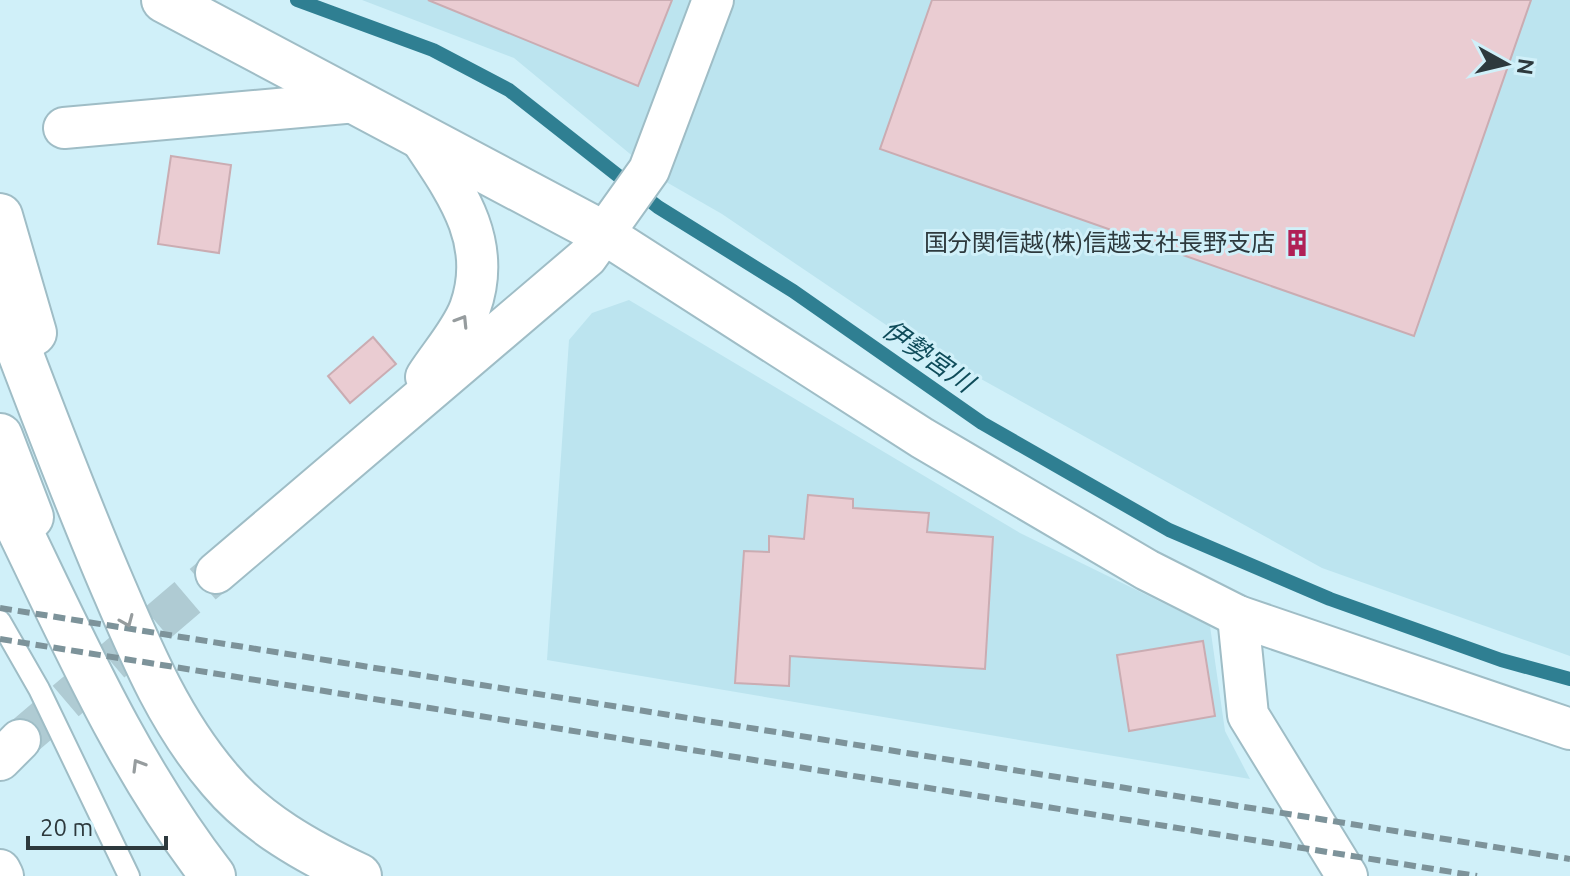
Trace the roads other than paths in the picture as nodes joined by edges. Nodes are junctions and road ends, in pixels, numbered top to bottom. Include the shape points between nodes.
1 (164, 0) edge
2 (713, 0) edge
3 (356, 102) junction
4 (64, 128) dead end
5 (419, 136) junction
6 (0, 216) edge
7 (616, 220) junction
8 (0, 300) edge
9 (404, 410) junction
10 (0, 436) edge
11 (0, 490) edge
12 (97, 549) junction
13 (216, 573) tunnel mouth
14 (1238, 616) junction
15 (0, 621) edge
16 (90, 672) junction
17 (1570, 729) edge
18 (0, 870) edge
19 (3, 876) edge
20 (129, 876) edge
21 (213, 876) edge
22 (359, 876) edge
23 (1347, 876) edge

1 - 3 main road
2 - 7 street via 649,170
3 - 4 street
3 - 5 main road
5 - 7 main road
9 -> 5 street via 469,310 478,273 475,234 461,200
6 - 12 main road
7 - 9 street via 587,257
7 - 14 street via 922,438 1147,570
8 - 12 main road
9 - 13 street
10 - 16 main road
11 - 16 main road
12 -> 22 main road via 153,681 182,732 221,782 267,823
14 - 17 street
14 - 23 street via 1248,715
15 - 20 lane via 39,689
21 -> 16 main road via 152,789
18 - 19 street

